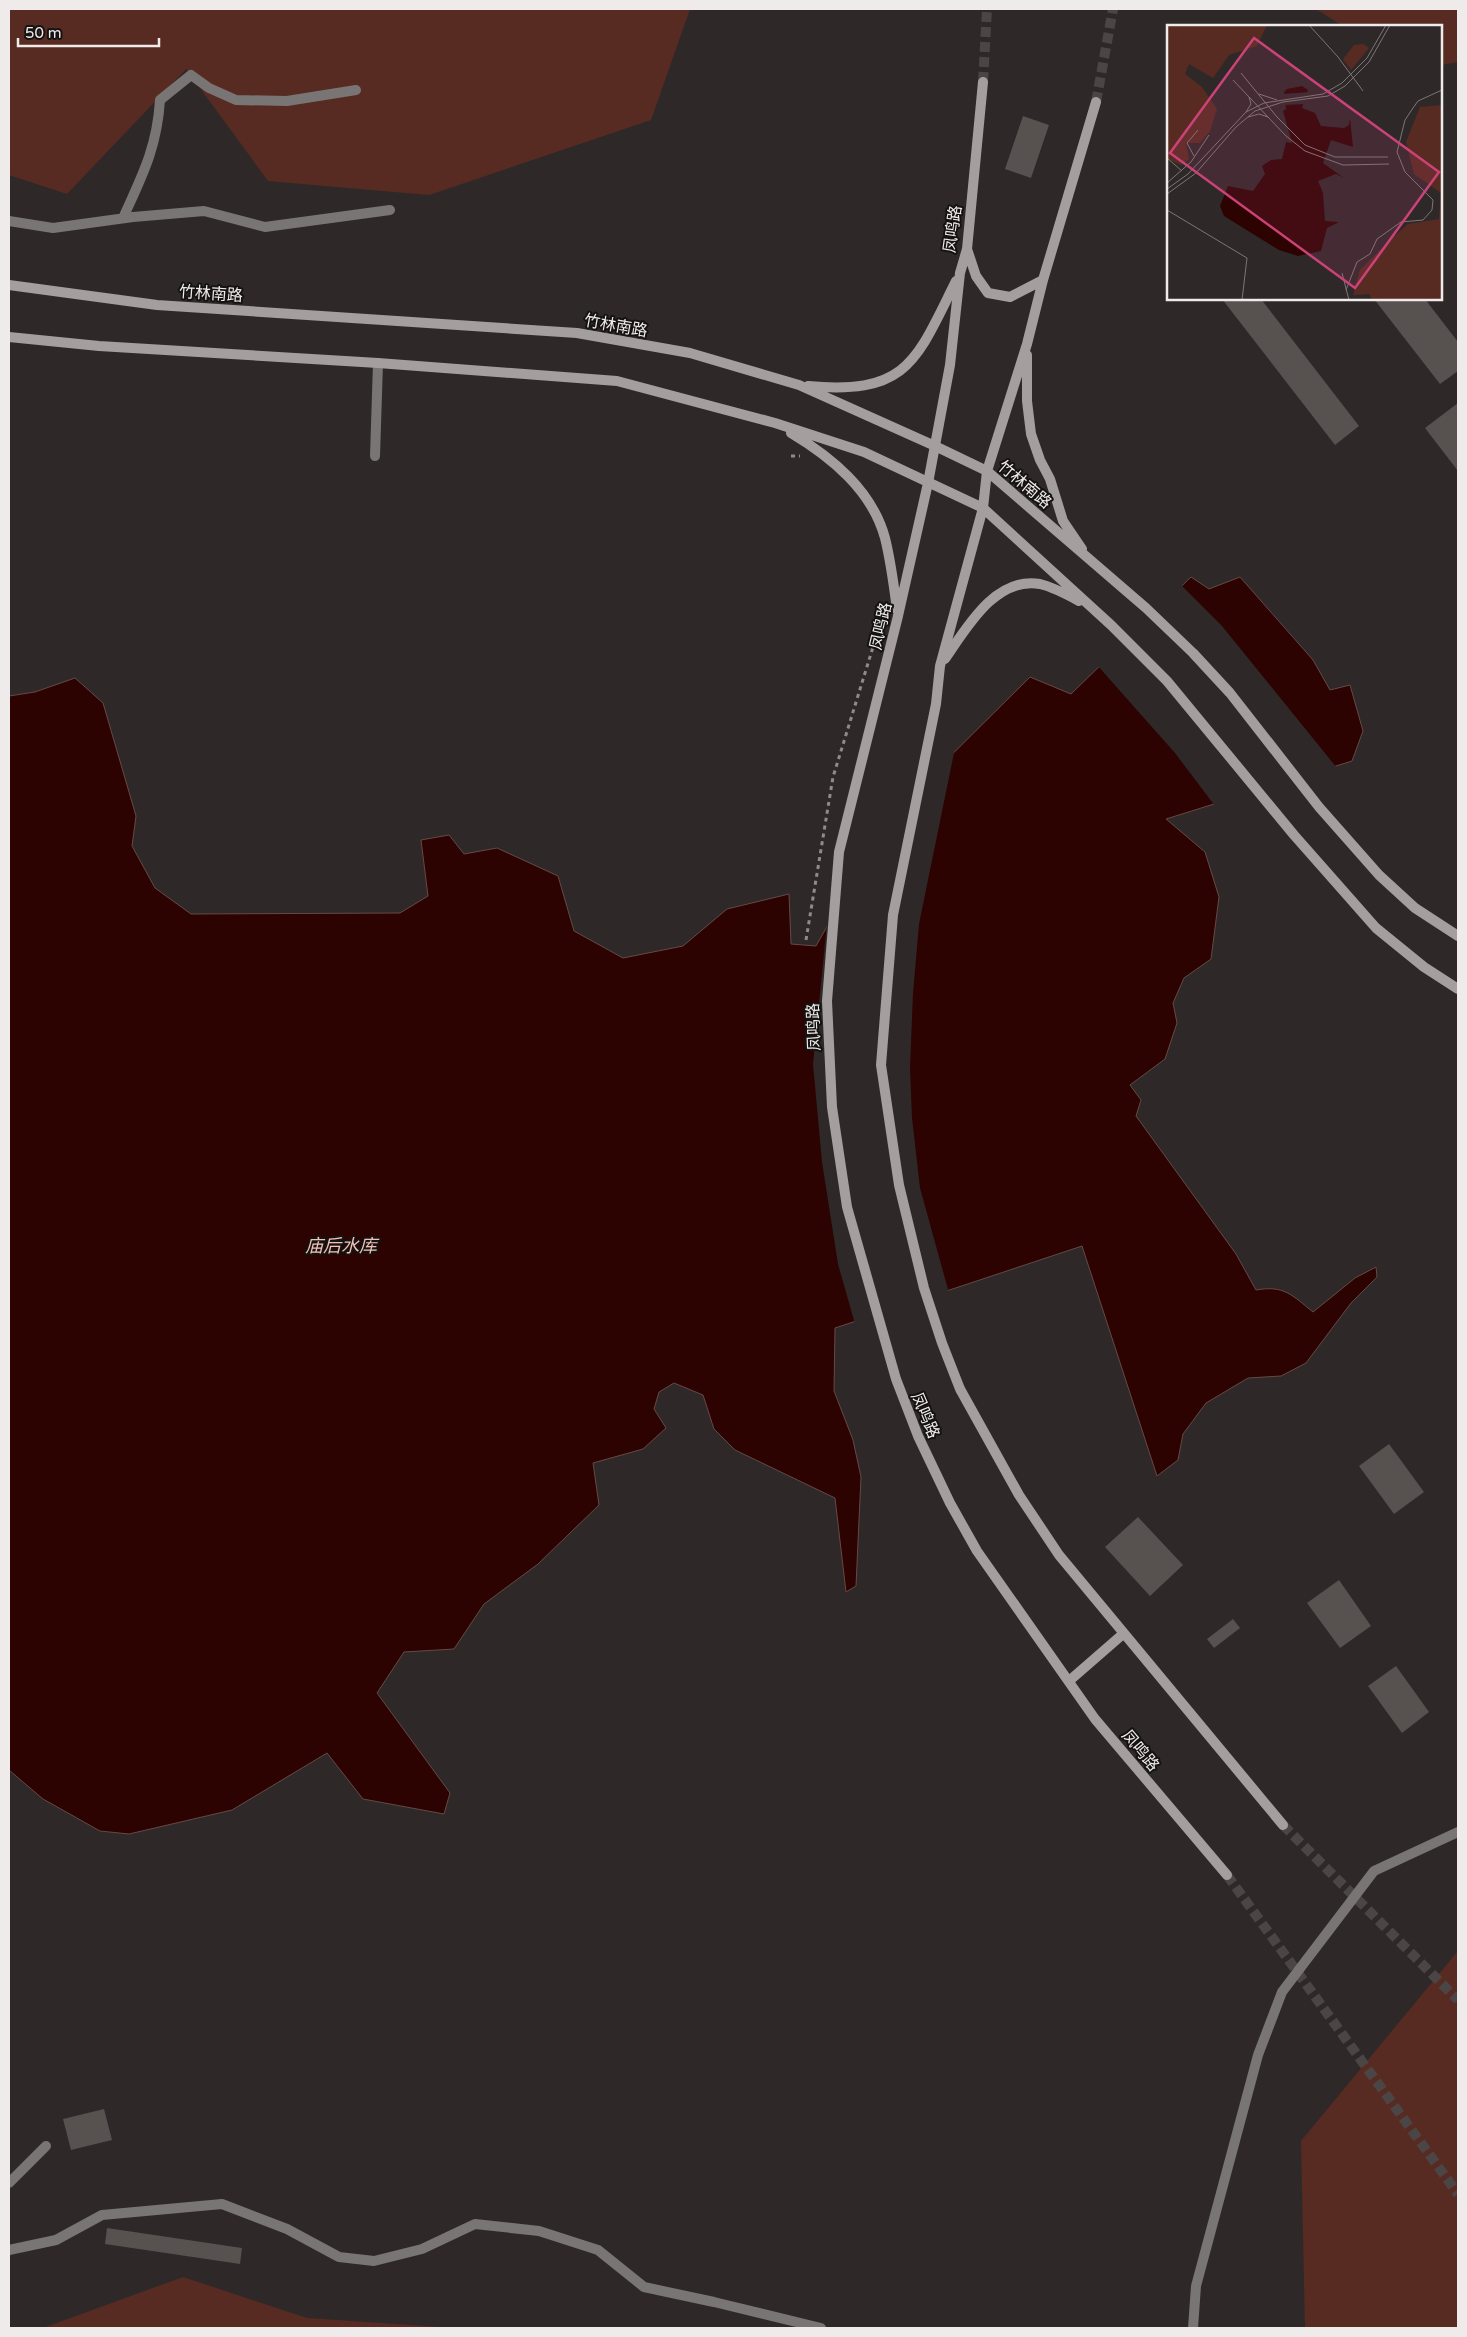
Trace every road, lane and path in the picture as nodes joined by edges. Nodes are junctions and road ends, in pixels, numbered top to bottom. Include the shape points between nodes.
1 (983, 82) tunnel mouth
2 (356, 90) dead end
3 (1096, 102) tunnel mouth
4 (390, 210) dead end
5 (123, 218) junction
6 (9, 221) edge
7 (966, 249) junction
8 (960, 274) junction
9 (1043, 280) junction
10 (9, 285) edge
11 (9, 337) edge
12 (1027, 344) junction
13 (378, 363) junction
14 (799, 385) junction
15 (775, 423) junction
16 (936, 446) junction
17 (808, 455) dead end
18 (375, 456) dead end
19 (790, 456) dead end
20 (986, 471) junction
21 (928, 483) junction
22 (983, 508) junction
23 (1090, 560) junction
24 (1090, 606) junction
25 (898, 616) junction
26 (879, 628) dead end
27 (940, 666) junction
28 (1457, 935) edge
29 (806, 940) dead end
30 (1458, 989) edge
31 (1123, 1634) junction
32 (1068, 1681) junction
33 (1283, 1825) tunnel mouth
34 (1458, 1832) edge
35 (1226, 1875) tunnel mouth
36 (46, 2146) dead end
37 (9, 2183) edge
38 (9, 2250) edge
39 (821, 2328) edge
40 (1193, 2328) edge

1 - 7 main road, 凤鸣路
2 - 5 street via 287,102 236,100 208,88 191,75 160,100 158,128 147,165
3 - 9 main road
4 - 5 street via 265,227 204,210
5 - 6 street via 54,228
7 - 8 main road, 凤鸣路
7 - 9 main road via 976,276 988,293 1010,297
8 - 14 main road via 917,354 895,375 878,384 840,389
8 - 16 main road, 凤鸣路 via 950,365
9 - 12 main road
10 - 14 main road, 竹林南路 via 157,305 577,333 690,353
11 - 13 main road via 99,346
12 - 20 main road
12 - 23 main road via 1027,401 1031,434 1063,521
13 - 15 main road via 617,381
13 - 18 street
14 - 16 main road, 竹林南路
15 - 21 main road via 864,452
15 - 25 main road via 817,448 846,473 873,509 885,538
16 - 20 main road, 竹林南路
16 - 21 main road, 凤鸣路
17 - 19 path
20 - 22 main road
20 - 23 main road, 竹林南路
21 - 22 main road
21 - 25 main road, 凤鸣路
22 - 24 main road
22 - 27 main road
23 - 28 main road, 竹林南路 via 1146,608 1230,693 1319,807 1378,875 1415,908
24 - 27 main road via 1038,584 1002,591 978,614
24 - 30 main road via 1167,681 1294,835 1376,928 1424,967
25 - 32 main road, 凤鸣路 via 839,852 827,1001 832,1107 847,1207 888,1353 918,1436 977,1551
26 - 29 path via 833,777
27 - 31 main road via 936,704 892,915 881,1065 900,1185 924,1288 960,1389 1019,1495 1059,1556
31 - 32 main road
31 - 33 main road
32 - 35 main road, 凤鸣路 via 1095,1719
34 - 40 street via 1374,1871 1282,1992 1258,2056 1196,2286
36 - 37 street
38 - 39 street via 56,2240 102,2215 222,2204 287,2229 339,2257 374,2261 422,2249 475,2224 539,2231 598,2250 644,2287

